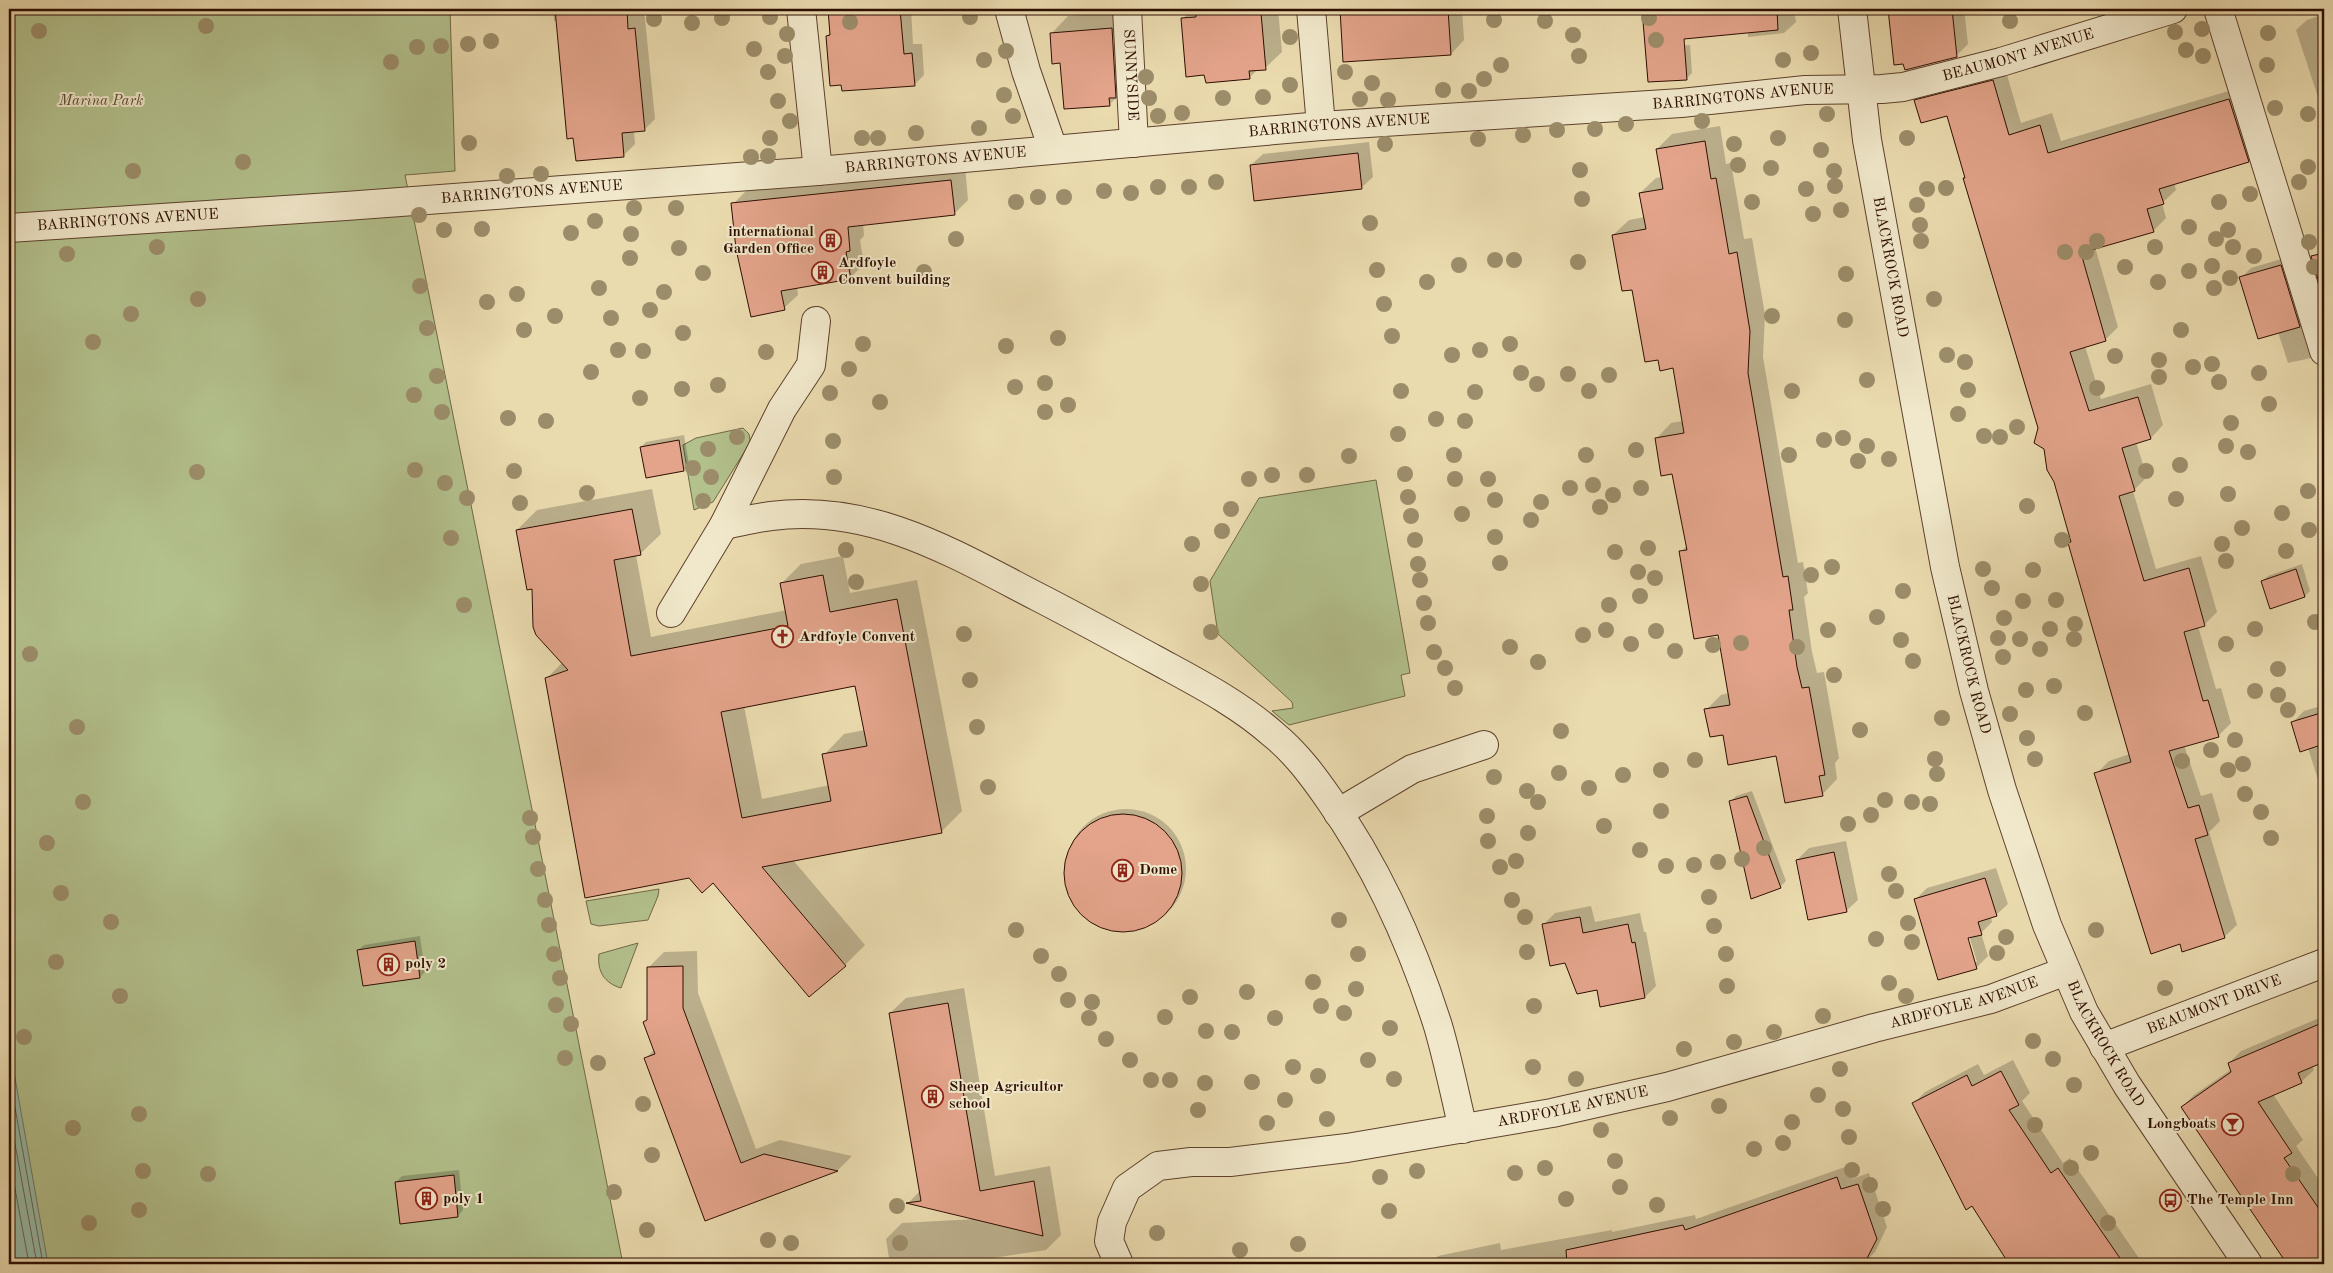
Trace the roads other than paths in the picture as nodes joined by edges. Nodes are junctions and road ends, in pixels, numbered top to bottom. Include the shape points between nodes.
1 (801, 9) edge
2 (1009, 9) edge
3 (1127, 9) edge
4 (1311, 9) edge
5 (1852, 9) edge
6 (2173, 9) edge
7 (2218, 9) edge
8 (1860, 91) junction
9 (1321, 126) junction
10 (1134, 142) junction
11 (1053, 149) junction
12 (818, 171) junction
13 (9, 228) edge
14 (816, 320) dead end
15 (2324, 351) edge
16 (724, 525) junction
17 (670, 612) dead end
18 (1484, 745) dead end
19 (1338, 813) junction
20 (2324, 962) edge
21 (2066, 970) junction
22 (2104, 1047) junction
23 (1463, 1129) junction
24 (1114, 1253) edge
25 (2248, 1264) edge

1 - 12 street
2 - 11 street
3 - 10 street, SUNNYSIDE
4 - 9 street
5 - 8 street, BLACKROCK ROAD
6 - 8 street, BEAUMONT AVENUE via 2001,62 1903,87
7 - 15 street
8 - 9 street, BARRINGTONS AVENUE via 1805,90 1681,102
8 - 21 street, BLACKROCK ROAD via 1933,504 1962,643 2002,790 2031,881
9 - 10 street, BARRINGTONS AVENUE
10 - 11 street, BARRINGTONS AVENUE
11 - 12 street, BARRINGTONS AVENUE
12 - 13 street, BARRINGTONS AVENUE
14 - 16 street via 811,365 782,409
16 - 17 street
16 - 19 street via 772,516 828,515 885,525 927,540 1046,601 1240,708 1275,735 1296,757
18 - 19 street via 1412,769
19 - 23 street via 1370,866 1407,942 1438,1029
20 - 22 street, BEAUMONT DRIVE
21 - 22 street, BLACKROCK ROAD
21 - 23 street, ARDFOYLE AVENUE via 1991,999 1874,1028 1667,1087
22 - 25 street, BLACKROCK ROAD
23 - 24 street, ARDFOYLE AVENUE via 1347,1148 1230,1162 1158,1166 1127,1188 1112,1222

